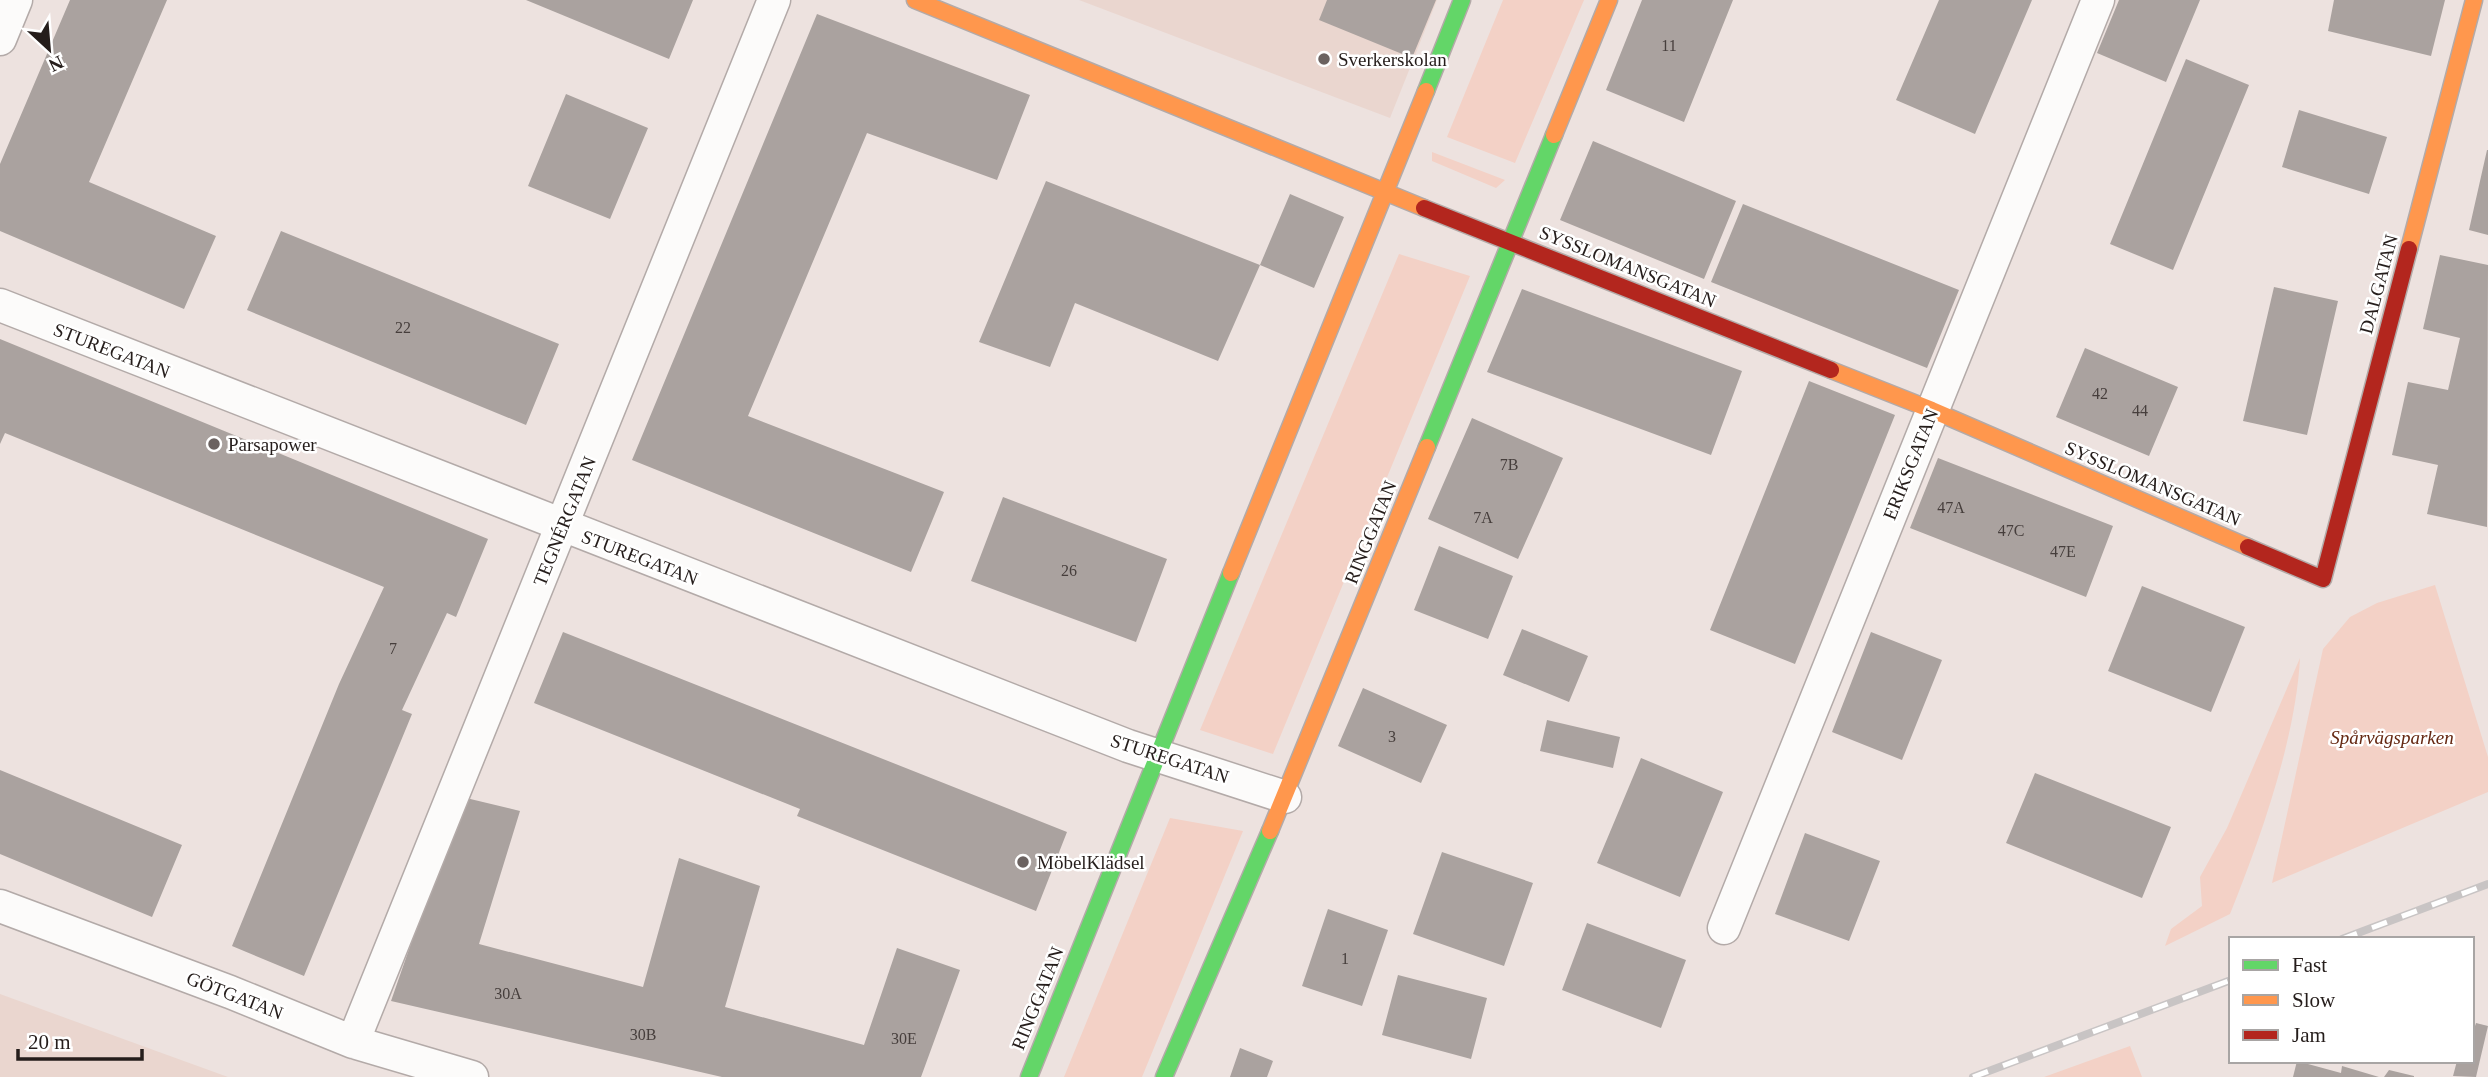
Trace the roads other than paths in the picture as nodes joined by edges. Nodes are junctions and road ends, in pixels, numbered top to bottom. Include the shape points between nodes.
1 (16, 0) edge
2 (774, 0) edge
3 (915, 0) edge
4 (1462, 0) edge
5 (1609, 0) edge
6 (2098, 0) edge
7 (2474, 0) edge
8 (0, 39) edge
9 (1383, 192) junction
10 (1511, 242) junction
11 (0, 305) edge
12 (1932, 410) junction
13 (562, 526) junction
14 (2323, 579) joint
15 (1158, 754) junction
16 (1285, 797) junction
17 (0, 906) edge
18 (1724, 928) dead end
19 (353, 1042) junction
20 (472, 1077) edge
21 (1029, 1077) edge
22 (1164, 1077) edge

1 - 8 street
2 - 13 street, TEGNÉRGATAN
3 - 9 street, SYSSLOMANSGATAN
4 - 9 street, RINGGATAN
5 - 10 street, RINGGATAN
6 - 12 street, ERIKSGATAN
7 - 14 street, DALGATAN
9 - 10 street, SYSSLOMANSGATAN
9 - 15 street, RINGGATAN
10 - 12 street, SYSSLOMANSGATAN
10 - 16 street, RINGGATAN
11 - 13 street, STUREGATAN
12 - 14 street, SYSSLOMANSGATAN
12 - 18 street, ERIKSGATAN
13 - 15 street, STUREGATAN
13 - 19 street, TEGNÉRGATAN
15 - 16 street, STUREGATAN
15 - 21 street, RINGGATAN
16 - 22 street, RINGGATAN
17 - 19 street, GÖTGATAN
19 - 20 street, GÖTGATAN

